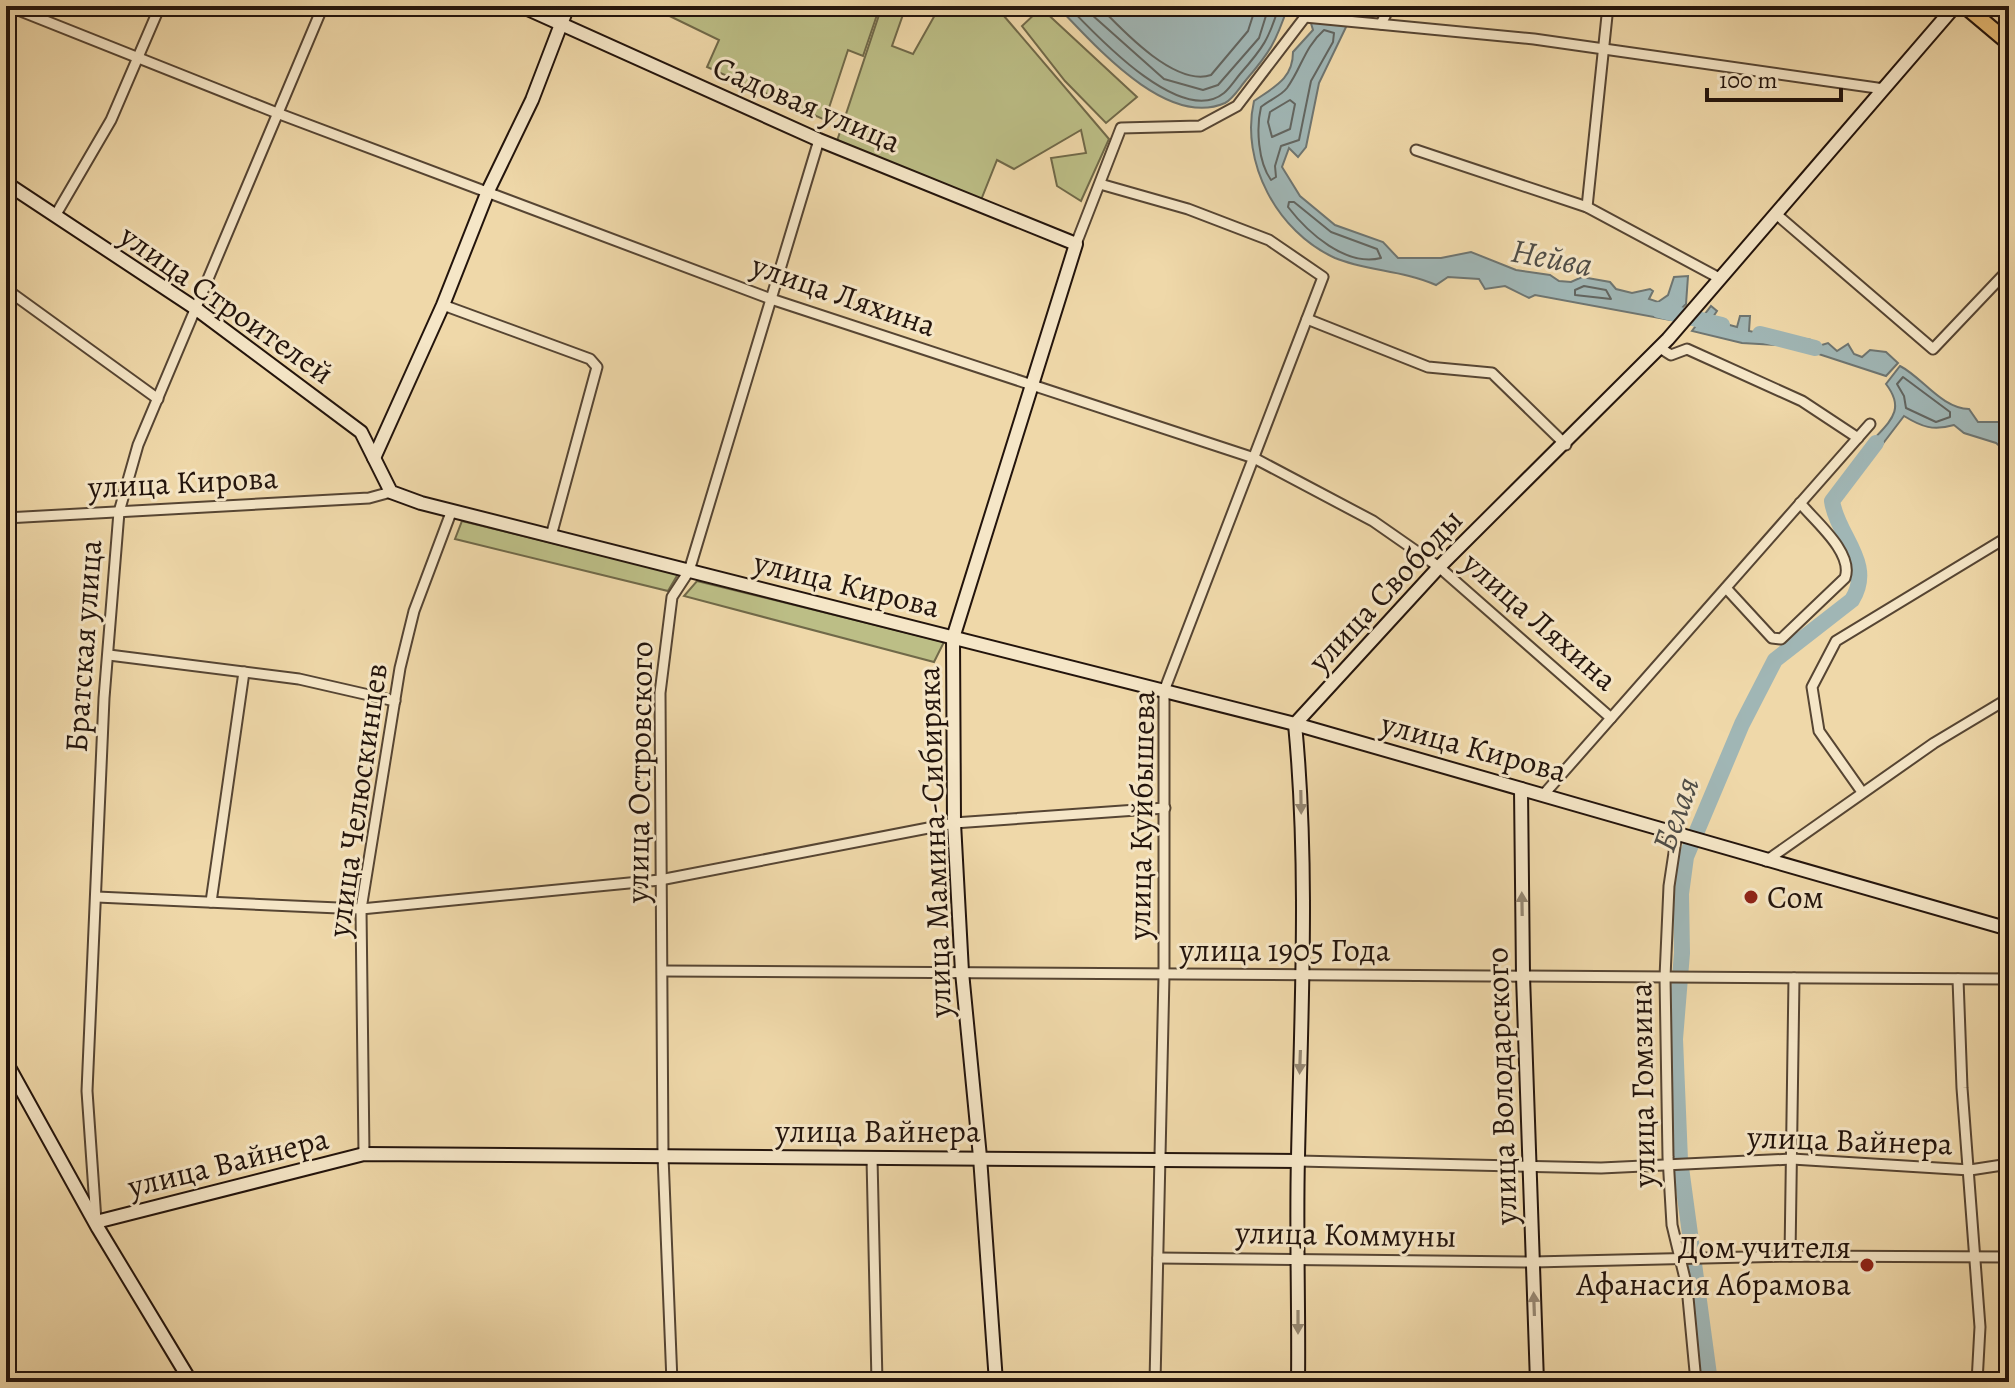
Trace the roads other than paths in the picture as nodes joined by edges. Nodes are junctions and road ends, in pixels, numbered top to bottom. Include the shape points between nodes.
1 (8, 6) edge
2 (160, 6) edge
3 (323, 6) edge
4 (521, 6) edge
5 (568, 6) edge
6 (1302, 6) edge
7 (1378, 6) edge
8 (1390, 6) edge
9 (1608, 6) edge
10 (1955, 6) edge
11 (1965, 6) edge
12 (1305, 17) junction
13 (559, 23) junction
14 (1381, 24) junction
15 (2009, 43) edge
16 (1602, 50) junction
17 (136, 56) junction
18 (1884, 89) junction
19 (277, 113) junction
20 (819, 140) junction
21 (1416, 150) dead end
22 (6, 183) edge
23 (1100, 184) junction
24 (488, 191) junction
25 (1587, 207) junction
26 (1776, 214) junction
27 (55, 216) junction
28 (1076, 244) junction
29 (2009, 269) edge
30 (1721, 279) junction
31 (6, 289) edge
32 (771, 299) junction
33 (443, 305) junction
34 (195, 308) junction
35 (1307, 319) junction
36 (1664, 344) junction
37 (1033, 386) junction
38 (158, 399) junction
39 (1870, 424) dead end
40 (1858, 438) junction
41 (1566, 445) junction
42 (374, 458) junction
43 (1254, 458) junction
44 (391, 492) junction
45 (1800, 503) junction
46 (452, 510) junction
47 (119, 512) junction
48 (6, 518) edge
49 (551, 536) junction
50 (2009, 536) edge
51 (1439, 567) junction
52 (689, 571) junction
53 (1726, 588) junction
54 (953, 638) junction
55 (109, 655) junction
56 (244, 672) junction
57 (1164, 691) junction
58 (2009, 698) edge
59 (395, 701) junction
60 (1611, 718) junction
61 (1295, 724) junction
62 (1521, 789) junction
63 (1862, 792) junction
64 (1545, 793) junction
65 (1165, 808) junction
66 (954, 823) junction
67 (1677, 833) junction
68 (1766, 861) junction
69 (660, 880) junction
70 (97, 897) junction
71 (211, 902) junction
72 (361, 909) junction
73 (2009, 929) edge
74 (664, 971) junction
75 (962, 972) junction
76 (1164, 975) junction
77 (1523, 976) junction
78 (1303, 977) junction
79 (1665, 977) junction
80 (1794, 978) junction
81 (1958, 979) junction
82 (2009, 979) edge
83 (6, 1062) edge
84 (364, 1154) junction
85 (663, 1156) junction
86 (980, 1157) junction
87 (872, 1158) junction
88 (1792, 1159) junction
89 (1159, 1161) junction
90 (1298, 1161) junction
91 (1668, 1164) junction
92 (2009, 1164) edge
93 (1529, 1166) junction
94 (1970, 1170) junction
95 (96, 1222) junction
96 (1790, 1256) junction
97 (2009, 1257) edge
98 (1158, 1258) junction
99 (1678, 1258) junction
100 (1299, 1259) junction
101 (1976, 1259) junction
102 (1533, 1262) junction
103 (191, 1382) edge
104 (672, 1382) edge
105 (877, 1382) edge
106 (996, 1382) edge
107 (1155, 1382) edge
108 (1298, 1382) edge
109 (1537, 1382) edge
110 (1696, 1382) edge
111 (1977, 1382) edge

1 - 17 street, улица Ляхина
2 - 17 street
3 - 19 street, Братская улица
4 - 13 main road, Садовая улица
5 - 13 main road
6 - 12 street
7 - 14 street
8 - 14 street
9 - 16 street
10 - 18 main road, улица Свободы
11 - 15 main road
12 - 14 street
12 - 23 street, улица Мамина-Сибиряка via 1237,106 1200,126 1121,128
13 - 20 main road, Садовая улица
13 - 24 main road via 532,100
14 - 16 street
16 - 18 street
16 - 25 street
17 - 19 street, улица Ляхина
17 - 27 street via 111,120
18 - 26 main road, улица Свободы
19 - 24 street, улица Ляхина
19 - 34 street, Братская улица
20 - 28 main road, Садовая улица
20 - 32 street, улица Островского
21 - 25 street
22 - 27 main road, улица Строителей
23 - 28 street, улица Мамина-Сибиряка
23 - 35 street, улица Куйбышева via 1269,240 1323,277
24 - 32 street, улица Ляхина
24 - 33 main road
25 - 30 street
26 - 29 street via 1933,349
26 - 30 main road, улица Свободы
27 - 34 main road, улица Строителей
28 - 37 main road, улица Мамина-Сибиряка
30 - 36 main road, улица Свободы
31 - 38 street
32 - 37 street, улица Ляхина
32 - 52 street, улица Островского
33 - 42 main road
33 - 49 street via 590,359 597,367
34 - 38 street, Братская улица
34 - 42 main road, улица Строителей via 361,432
35 - 41 street via 1428,367 1492,373
35 - 43 street, улица Куйбышева
36 - 40 street via 1671,355 1687,349 1802,401
36 - 41 main road, улица Свободы
37 - 43 street, улица Ляхина
37 - 54 main road, улица Мамина-Сибиряка
38 - 47 street, Братская улица
39 - 40 street
40 - 45 street
41 - 51 main road, улица Свободы
42 - 44 main road, улица Строителей
43 - 51 street, улица Ляхина via 1373,521
43 - 57 street, улица Куйбышева
44 - 46 main road, улица Кирова
44 - 47 street, улица Кирова via 369,498
45 - 53 street
45 - 53 street via 1842,553 1845,578 1781,639 1772,638
46 - 49 main road, улица Кирова
46 - 59 street, улица Челюскинцев via 414,611
47 - 48 street, улица Кирова
47 - 55 street, Братская улица
49 - 52 main road, улица Кирова
50 - 63 street via 1836,641 1812,687 1819,731
51 - 60 street, улица Ляхина
51 - 61 main road, улица Свободы
52 - 54 main road, улица Кирова
52 - 69 street, улица Островского via 672,597 660,693
53 - 60 street
54 - 57 main road, улица Кирова
54 - 66 main road, улица Мамина-Сибиряка
55 - 56 street
55 - 70 street, Братская улица
56 - 59 street
56 - 71 street
57 - 61 main road, улица Кирова
57 - 65 street, улица Куйбышева
58 - 63 street
59 - 72 street, улица Челюскинцев
60 - 64 street
61 - 62 main road, улица Кирова
61 -> 78 main road via 1301,781
62 - 64 main road, улица Кирова
77 -> 62 main road, улица Володарского
63 - 68 street
64 - 67 main road, улица Кирова
65 - 66 street
65 - 76 street, улица Куйбышева
66 - 69 street
66 - 75 main road, улица Мамина-Сибиряка
67 - 68 main road, улица Кирова
67 - 79 street, улица Гомзина
68 - 73 main road
69 - 72 street
69 - 74 street, улица Островского
70 - 71 street
70 - 95 street, Братская улица via 87,1091
71 - 72 street
72 - 84 street, улица Челюскинцев
74 - 75 street, улица 1905 Года
74 - 85 street, улица Островского
75 - 76 street, улица 1905 Года
75 - 86 main road, улица Мамина-Сибиряка
76 - 78 street, улица 1905 Года
76 - 89 street, улица Куйбышева
77 - 78 street, улица 1905 Года
77 - 79 street, улица 1905 Года
77 - 93 main road, улица Володарского
78 -> 90 main road
79 - 80 street, улица 1905 Года
79 - 91 street, улица Гомзина
80 - 81 street
80 - 88 street
81 - 82 street
81 - 94 street
83 - 95 main road
84 - 85 main road, улица Вайнера
84 - 95 main road, улица Вайнера
85 - 87 main road, улица Вайнера
85 - 104 street, улица Островского
86 - 87 main road, улица Вайнера
86 - 89 main road, улица Вайнера
86 - 106 main road, улица Мамина-Сибиряка
87 - 105 street
88 - 91 street, улица Вайнера
88 - 94 street, улица Вайнера
88 - 96 street
89 - 90 main road, улица Вайнера
89 - 98 street, улица Куйбышева
90 - 93 street, улица Вайнера
90 - 100 main road
91 - 93 street, улица Вайнера
91 - 99 street, улица Гомзина
92 - 94 street, улица Вайнера
93 - 102 main road, улица Володарского
94 - 101 street
95 - 103 main road
96 - 99 street, улица Коммуны
96 - 101 street
97 - 101 street
98 - 100 street, улица Коммуны
98 - 107 street, улица Куйбышева
99 - 102 street, улица Коммуны
99 - 110 street, улица Гомзина via 1687,1287
100 - 102 street, улица Коммуны
100 -> 108 main road
101 - 111 street
109 -> 102 main road, улица Володарского

